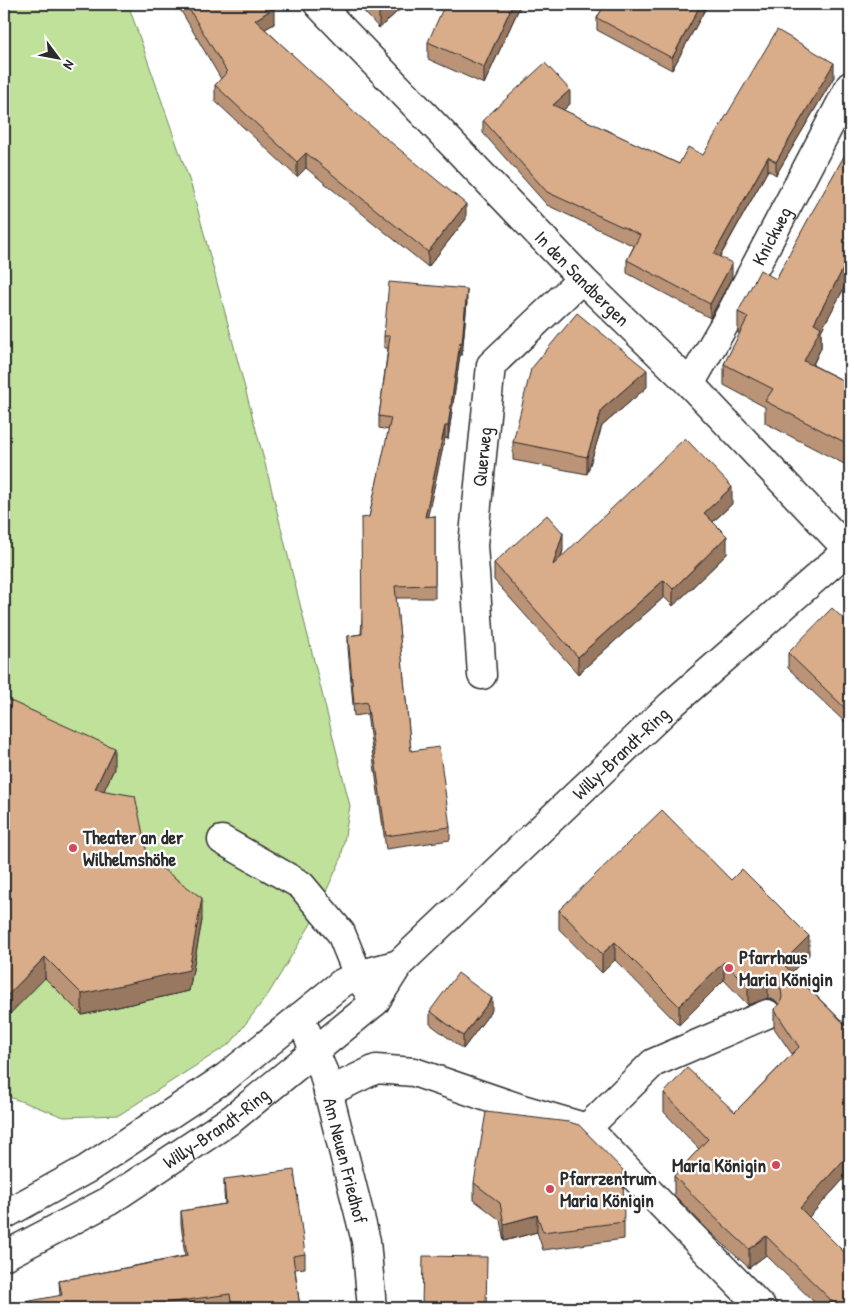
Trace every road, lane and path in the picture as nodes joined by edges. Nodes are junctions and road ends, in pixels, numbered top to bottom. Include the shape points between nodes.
1 (318, 4) edge
2 (850, 86) edge
3 (582, 279) junction
4 (690, 384) junction
5 (850, 550) edge
6 (482, 675) dead end
7 (222, 840) dead end
8 (399, 964) junction
9 (358, 975) junction
10 (374, 1002) junction
11 (767, 1014) dead end
12 (300, 1017) junction
13 (315, 1052) junction
14 (328, 1092) junction
15 (587, 1128) junction
16 (4, 1215) edge
17 (4, 1256) edge
18 (372, 1308) edge
19 (762, 1308) edge

1 - 3 street, In den Sandbergen
2 - 4 street, Knickweg via 731,313
3 - 4 street, In den Sandbergen
3 - 6 street, Querweg via 491,365 473,545
4 - 5 street, In den Sandbergen
5 - 8 street, Willy-Brandt-Ring via 671,705
7 - 9 street via 301,885 341,933
8 - 9 street, Willy-Brandt-Ring
8 - 10 street, Willy-Brandt-Ring
9 - 10 street
9 - 12 street, Willy-Brandt-Ring via 342,983
10 - 13 street, Willy-Brandt-Ring
11 - 15 street via 653,1063
12 - 13 street, Am Neuen Friedhof
12 - 16 street, Willy-Brandt-Ring via 226,1077 87,1169
13 - 14 street, Am Neuen Friedhof
13 - 17 street, Willy-Brandt-Ring via 232,1119 109,1201
14 - 15 street via 376,1069 414,1072
14 - 18 street, Am Neuen Friedhof via 366,1241
15 - 19 street

